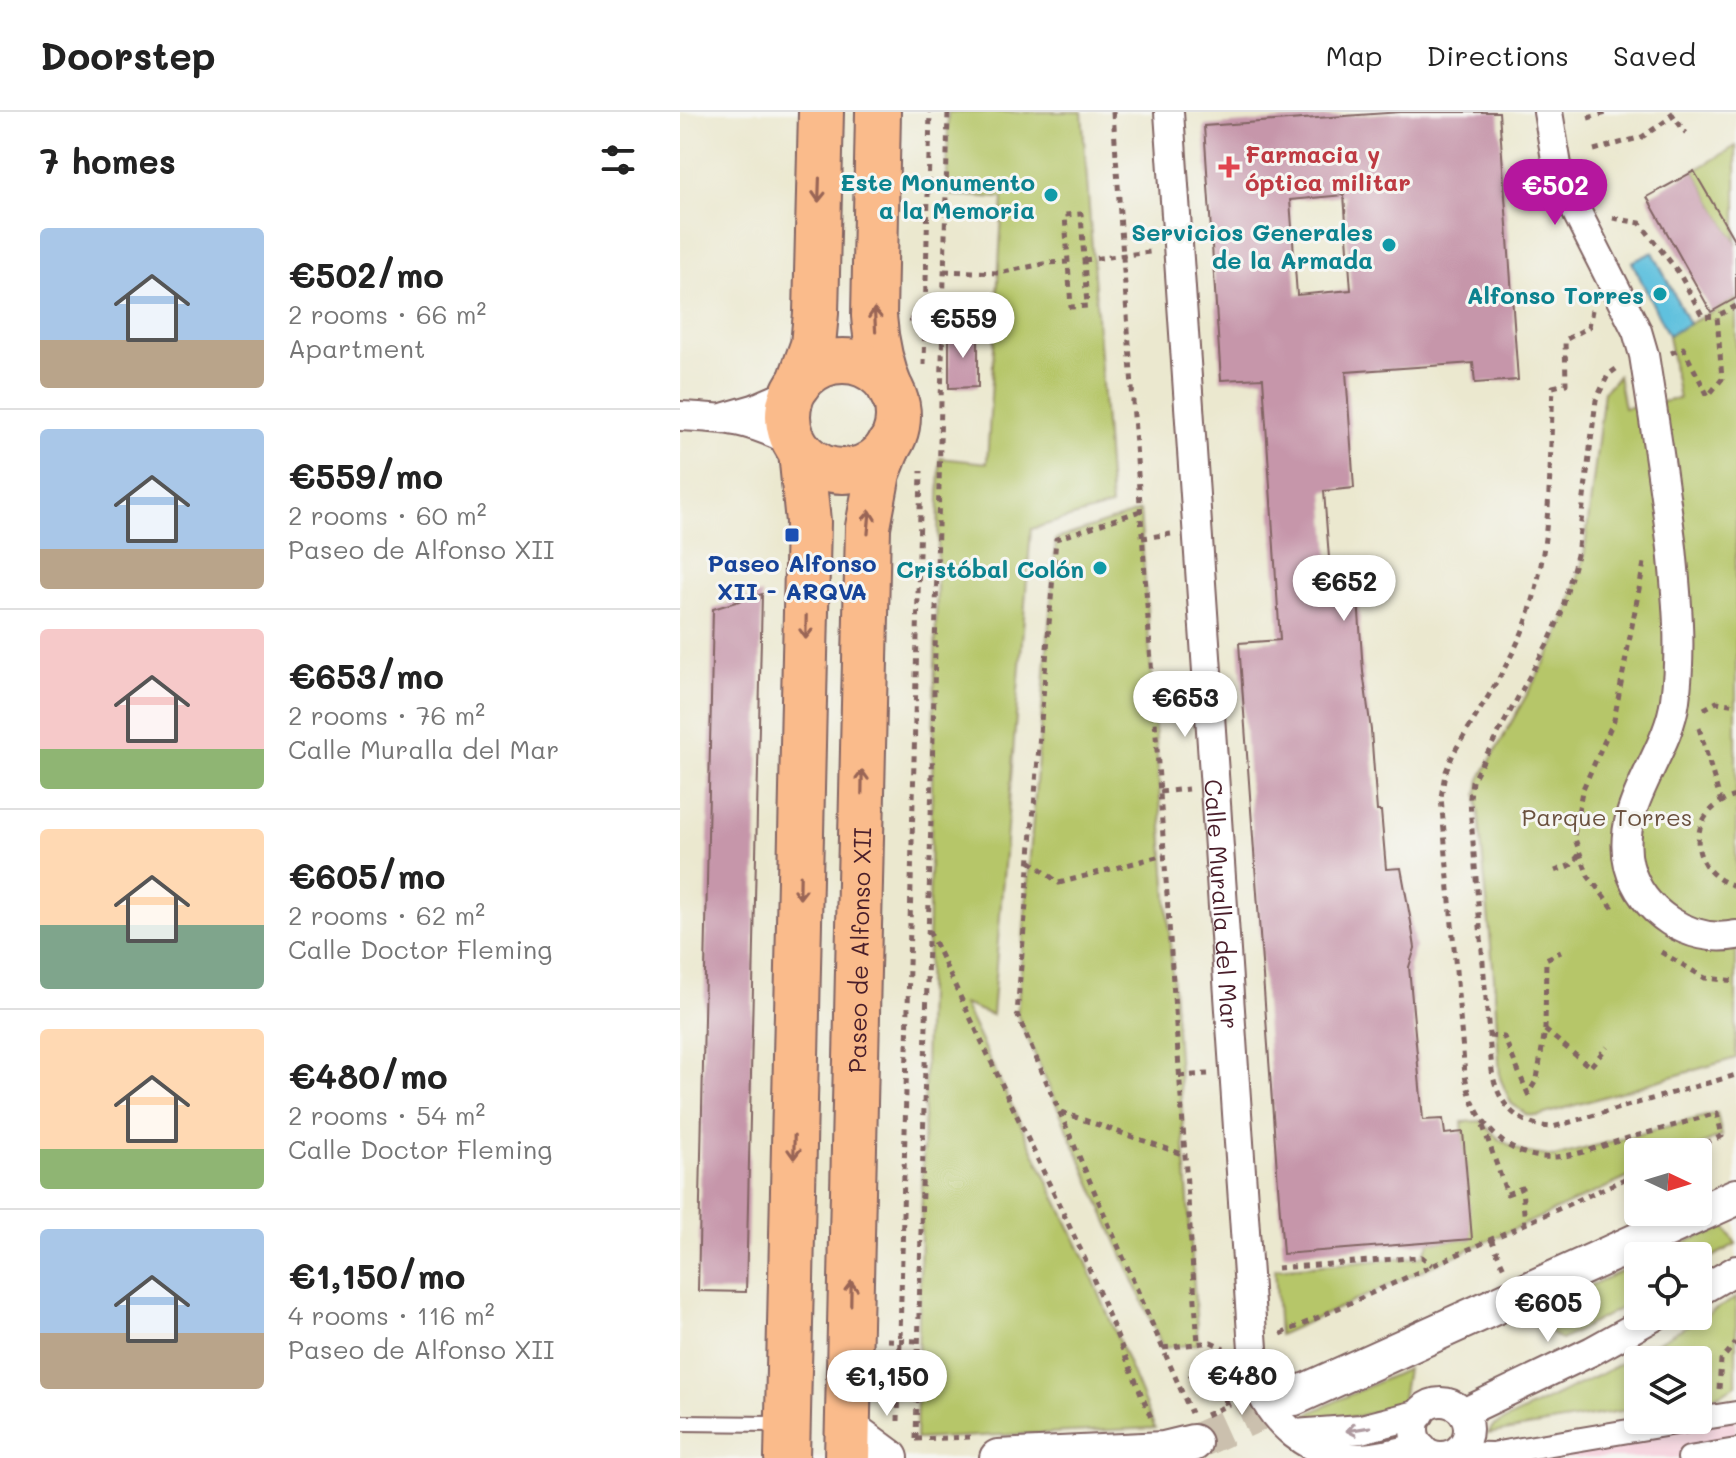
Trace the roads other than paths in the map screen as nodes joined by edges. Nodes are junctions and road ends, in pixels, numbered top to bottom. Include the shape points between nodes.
1 (821, 112) edge
2 (878, 112) edge
3 (1169, 112) edge
4 (1548, 112) edge
5 (908, 382) junction
6 (796, 388) junction
7 (680, 416) edge
8 (721, 417) junction
9 (798, 447) junction
10 (905, 455) junction
11 (1736, 935) edge
12 (1736, 1197) edge
13 (1736, 1270) edge
14 (1712, 1284) edge
15 (1630, 1330) edge
16 (1294, 1397) tunnel mouth
17 (1463, 1413) junction
18 (1736, 1413) edge
19 (1420, 1414) junction
20 (1712, 1417) edge
21 (680, 1423) edge
22 (1189, 1432) tunnel mouth
23 (1624, 1432) edge
24 (1294, 1434) junction
25 (788, 1441) edge
26 (847, 1443) edge
27 (901, 1445) edge
28 (1422, 1447) junction
29 (1736, 1450) edge
30 (1451, 1455) edge
31 (1104, 1456) edge
32 (998, 1458) edge
33 (1689, 1458) edge

1 -> 6 main road via 816,313 813,345
5 -> 2 main road via 879,358 874,316
3 - 24 street, Calle Muralla del Mar via 1252,1363 1265,1405
4 - 11 street via 1559,177 1637,331 1668,516 1679,619 1675,701 1667,733 1630,813 1625,838 1629,868 1659,916 1706,937
5 - 6 main road via 854,363 834,362 814,369
5 - 10 main road via 897,426
6 - 8 street
6 - 9 main road via 788,423
7 - 8 street
8 - 9 street via 755,424
9 - 10 main road via 816,465 847,471
9 -> 25 main road via 808,499 808,537
26 -> 10 main road, Paseo de Alfonso XII via 868,527 878,473
12 - 16 street
13 - 14 street
15 - 17 street
17 - 19 street via 1436,1403
17 - 30 street via 1465,1441
18 - 20 street
19 -> 24 street via 1361,1429
19 - 28 street via 1414,1430
21 - 25 lane
22 - 31 street
23 - 30 street via 1492,1454
24 - 28 street via 1317,1447 1358,1458
25 - 26 main road
26 - 27 street
28 - 30 street via 1434,1455
29 - 33 street
31 - 32 street

